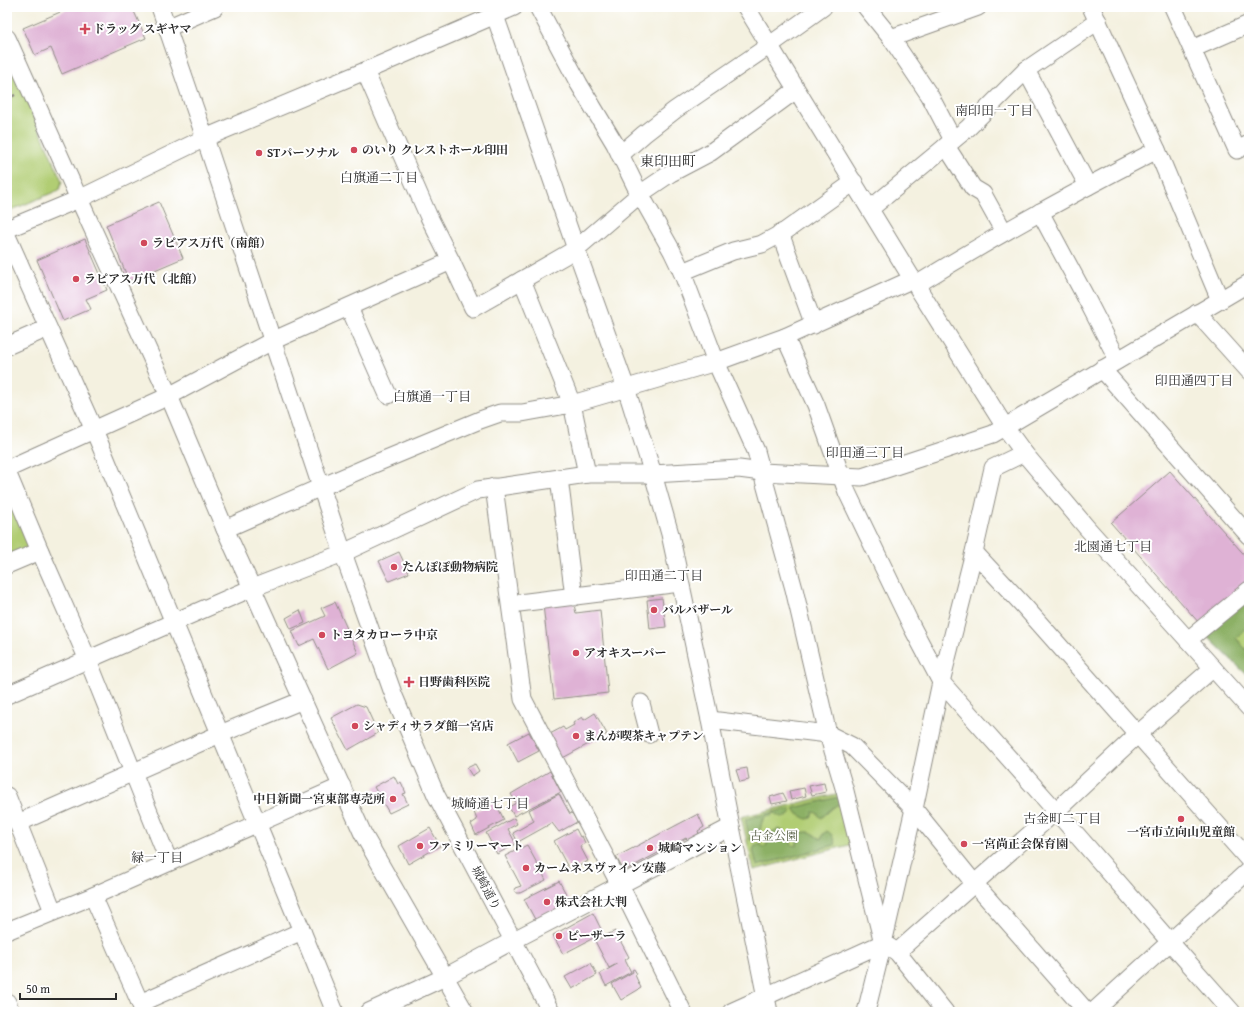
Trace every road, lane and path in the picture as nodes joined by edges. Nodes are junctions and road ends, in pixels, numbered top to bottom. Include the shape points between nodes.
1 (160, 7) edge
2 (215, 7) edge
3 (514, 7) edge
4 (538, 7) edge
5 (746, 7) edge
6 (823, 7) edge
7 (866, 7) edge
8 (978, 7) edge
9 (1173, 7) edge
10 (494, 11) edge
11 (1094, 14) edge
12 (1249, 24) edge
13 (167, 28) junction
14 (7, 38) edge
15 (891, 38) junction
16 (770, 45) junction
17 (1192, 49) junction
18 (1026, 70) junction
19 (365, 71) junction
20 (796, 90) junction
21 (205, 138) junction
22 (950, 143) junction
23 (1249, 144) edge
24 (1157, 150) junction
25 (620, 155) junction
26 (854, 182) junction
27 (1088, 186) junction
28 (640, 194) junction
29 (79, 198) junction
30 (870, 209) junction
31 (1040, 212) junction
32 (7, 230) edge
33 (1004, 232) junction
34 (780, 233) junction
35 (7, 236) edge
36 (576, 249) junction
37 (451, 261) junction
38 (682, 272) junction
39 (522, 280) junction
40 (914, 282) junction
41 (1249, 283) edge
42 (1220, 300) junction
43 (348, 307) junction
44 (1197, 313) junction
45 (814, 325) junction
46 (48, 328) junction
47 (785, 337) junction
48 (272, 341) junction
49 (7, 346) edge
50 (1118, 360) junction
51 (716, 362) junction
52 (1102, 369) junction
53 (1249, 371) edge
54 (626, 388) junction
55 (388, 395) dead end
56 (169, 396) junction
57 (572, 404) junction
58 (1005, 426) junction
59 (94, 430) junction
60 (1024, 453) junction
61 (7, 469) edge
62 (7, 472) edge
63 (762, 472) junction
64 (587, 474) junction
65 (653, 474) junction
66 (842, 476) junction
67 (559, 478) junction
68 (494, 487) junction
69 (322, 488) junction
70 (225, 529) junction
71 (1249, 536) edge
72 (40, 551) junction
73 (974, 552) junction
74 (344, 553) junction
75 (7, 565) edge
76 (680, 583) junction
77 (252, 588) junction
78 (1249, 590) edge
79 (574, 596) junction
80 (511, 604) junction
81 (173, 622) junction
82 (1188, 640) junction
83 (88, 660) junction
84 (1213, 668) junction
85 (941, 682) junction
86 (7, 695) edge
87 (303, 700) junction
88 (642, 704) dead end
89 (1249, 708) edge
90 (710, 720) junction
91 (220, 734) junction
92 (649, 734) dead end
93 (828, 734) junction
94 (1138, 734) junction
95 (133, 773) junction
96 (342, 786) junction
97 (7, 796) edge
98 (914, 809) junction
99 (1056, 811) junction
100 (18, 823) junction
101 (257, 824) junction
102 (731, 828) junction
103 (1249, 860) edge
104 (170, 862) junction
105 (1249, 870) edge
106 (974, 883) junction
107 (620, 885) junction
108 (93, 896) junction
109 (54, 911) junction
110 (7, 931) edge
111 (302, 931) junction
112 (514, 940) junction
113 (1170, 942) junction
114 (883, 943) junction
115 (897, 952) junction
116 (445, 978) junction
117 (7, 1002) edge
118 (768, 1004) edge
119 (142, 1007) edge
120 (11, 1012) edge
121 (335, 1012) edge
122 (368, 1012) edge
123 (465, 1012) edge
124 (551, 1012) edge
125 (683, 1012) edge
126 (731, 1012) edge
127 (866, 1012) edge
128 (945, 1012) edge
129 (1087, 1012) edge
130 (1093, 1012) edge
131 (1232, 1012) edge

1 - 13 street, 城崎通り
2 - 13 street
3 - 10 street
4 - 25 street
5 - 16 street
6 - 16 street
7 - 15 street
8 - 15 street
9 - 17 street
10 - 19 street
10 - 36 street
11 - 18 street
11 - 24 street
12 - 17 street
13 - 21 street, 城崎通り
14 - 29 street
15 - 22 street via 930,96
16 - 20 street
16 - 25 street via 675,110
17 - 23 street via 1237,150
18 - 22 street
18 - 27 street
19 - 21 street
19 - 37 street
20 - 26 street
20 - 28 street via 711,152 671,173
21 - 29 street
21 - 48 street, 城崎通り
22 - 30 street
22 - 33 street via 973,188 983,194
24 - 27 street
24 - 42 street
25 - 28 street
26 - 30 street
26 - 34 street
27 - 31 street
28 - 36 street
28 - 38 street
29 - 32 street
29 - 56 street
30 - 40 street
31 - 33 street
31 - 50 street
33 - 40 street
34 - 38 street via 762,244 732,251
34 - 45 street
35 - 46 street
36 - 39 street
36 - 54 street
37 - 39 street via 473,308
37 - 43 street
38 - 51 street
39 - 57 street
40 - 45 street
40 - 58 street
41 - 42 street
42 - 44 street
43 - 48 street
43 - 55 street
44 - 50 street
44 - 53 street
45 - 47 street
46 - 49 street
46 - 59 street
47 - 51 street
47 - 66 street via 816,405
48 - 56 street
48 - 69 street, 城崎通り
50 - 52 street
51 - 54 street
51 - 63 street via 756,450
52 - 58 street
52 - 71 street
54 - 57 street
54 - 65 street
56 - 59 street
56 - 70 street
57 - 64 street
57 - 69 street via 522,413 500,413
58 - 60 street
58 - 66 street via 993,434 862,477
59 - 61 street
59 - 81 street
60 - 73 street via 993,468
60 - 82 street via 1087,528
62 - 72 street
63 - 65 street via 739,469
63 - 66 street
63 - 93 street via 794,589
64 - 65 street
64 - 67 street
65 - 76 street via 670,534
66 - 85 street via 847,492
67 - 68 street
67 - 79 street
68 - 74 street via 478,490
68 - 80 street
69 - 70 street
69 - 74 street, 城崎通り
70 - 77 street
72 - 75 street
72 - 83 street
73 - 85 street
73 - 94 street
74 - 77 street
74 - 112 street, 城崎通り via 394,696 436,795
76 - 79 street
76 - 90 street
77 - 81 street
77 - 87 street
78 - 82 street
79 - 80 street
80 - 107 street via 523,699
81 - 83 street
81 - 91 street
82 - 84 street
83 - 86 street
83 - 95 street
84 - 89 street
84 - 94 street
85 - 98 street
85 - 99 street
87 - 91 street
87 - 96 street
88 - 92 street
90 - 93 street
90 - 102 street
91 - 95 street
91 - 101 street
93 - 98 street via 852,746
93 - 114 street
94 - 99 street
94 - 103 street
95 - 100 street
95 - 104 street
96 - 101 street
96 - 116 street via 363,834
97 - 100 street
98 - 106 street
98 - 114 street
99 - 106 street
99 - 113 street
100 - 109 street
101 - 104 street
101 - 111 street
102 - 107 street
102 - 118 street
104 - 108 street
105 - 113 street
106 - 115 street
106 - 129 street
107 - 112 street
107 - 125 street
108 - 109 street
108 - 119 street
109 - 110 street
111 - 119 street
111 - 121 street
112 - 116 street
112 - 124 street, 城崎通り
113 - 130 street
113 - 131 street
114 - 115 street
114 - 118 street
114 - 127 street
115 - 128 street
116 - 122 street
116 - 123 street
117 - 120 street
118 - 126 street

